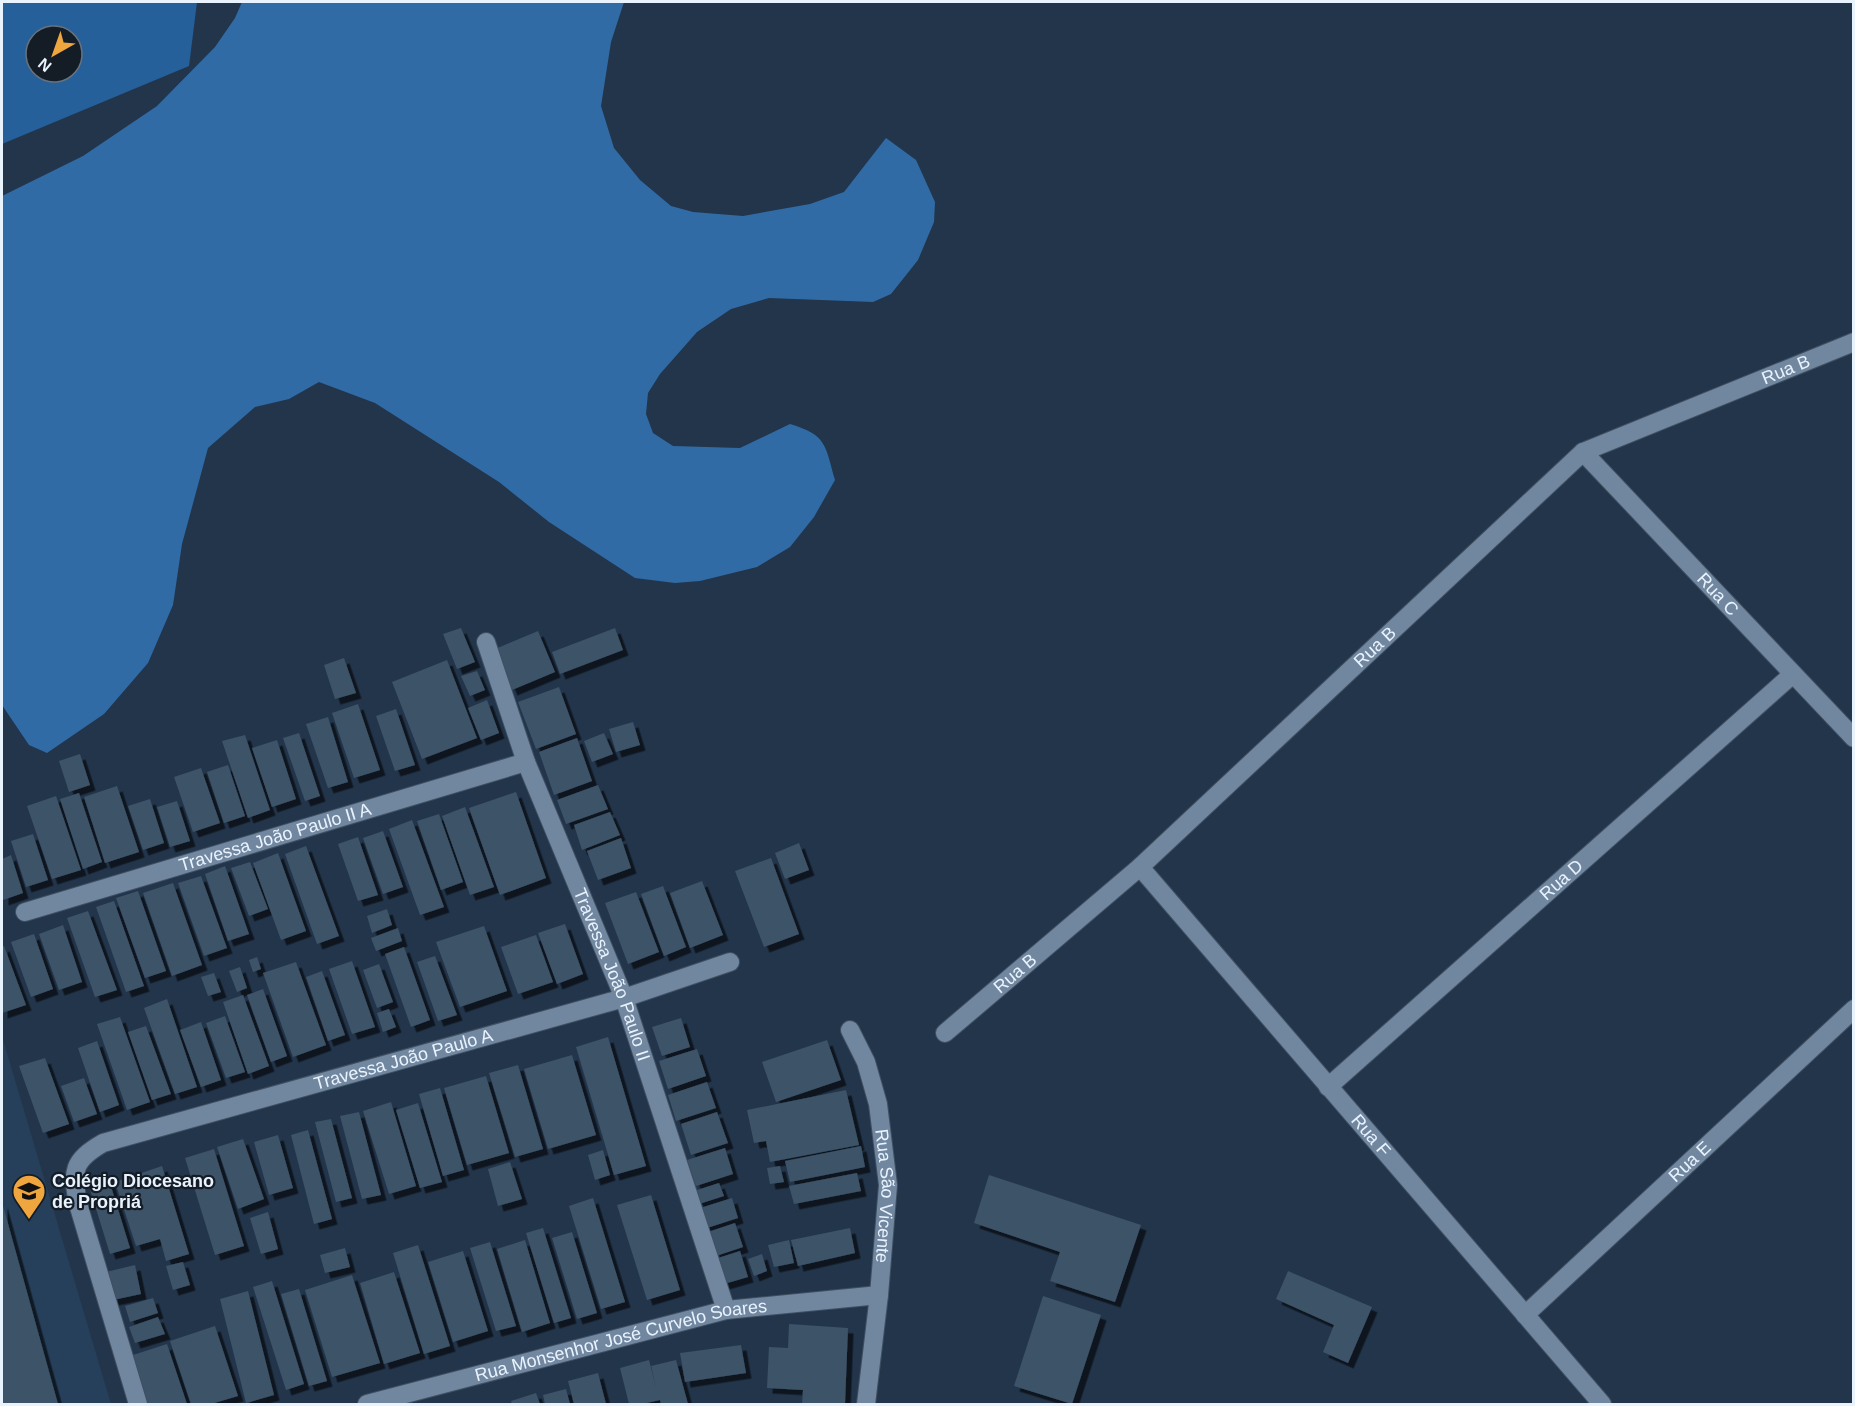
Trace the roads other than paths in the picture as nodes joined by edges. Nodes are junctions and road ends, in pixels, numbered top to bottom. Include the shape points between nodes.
1 (1854, 342) edge
2 (1583, 452) junction
3 (486, 642) dead end
4 (1793, 674) junction
5 (1854, 738) edge
6 (526, 762) junction
7 (1140, 867) junction
8 (25, 912) dead end
9 (730, 962) dead end
10 (624, 998) junction
11 (1854, 1009) edge
12 (850, 1030) dead end
13 (945, 1033) dead end
14 (1328, 1086) junction
15 (879, 1295) junction
16 (726, 1310) junction
17 (1526, 1315) junction
18 (138, 1404) edge
19 (367, 1404) edge
20 (866, 1404) edge
21 (1602, 1404) edge

1 - 2 street, Rua B
2 - 4 street, Rua C
2 - 7 street, Rua B
3 - 6 street, Travessa João Paulo II
4 - 5 street, Rua C
4 - 14 street, Rua D
6 - 8 street, Travessa João Paulo II A
6 - 10 street, Travessa João Paulo II
7 - 13 street, Rua B
7 - 14 street, Rua F
9 - 10 street, Travessa João Paulo A
10 - 16 street, Travessa João Paulo II
10 - 18 street, Travessa João Paulo A via 103,1143 80,1159 74,1176 78,1204
11 - 17 street, Rua E
12 - 15 street, Rua São Vicente via 866,1062 878,1104 888,1185
14 - 17 street, Rua F
15 - 16 street, Rua Monsenhor José Curvelo Soares
15 - 20 street, Rua São Vicente
16 - 19 street, Rua Monsenhor José Curvelo Soares
17 - 21 street, Rua F

